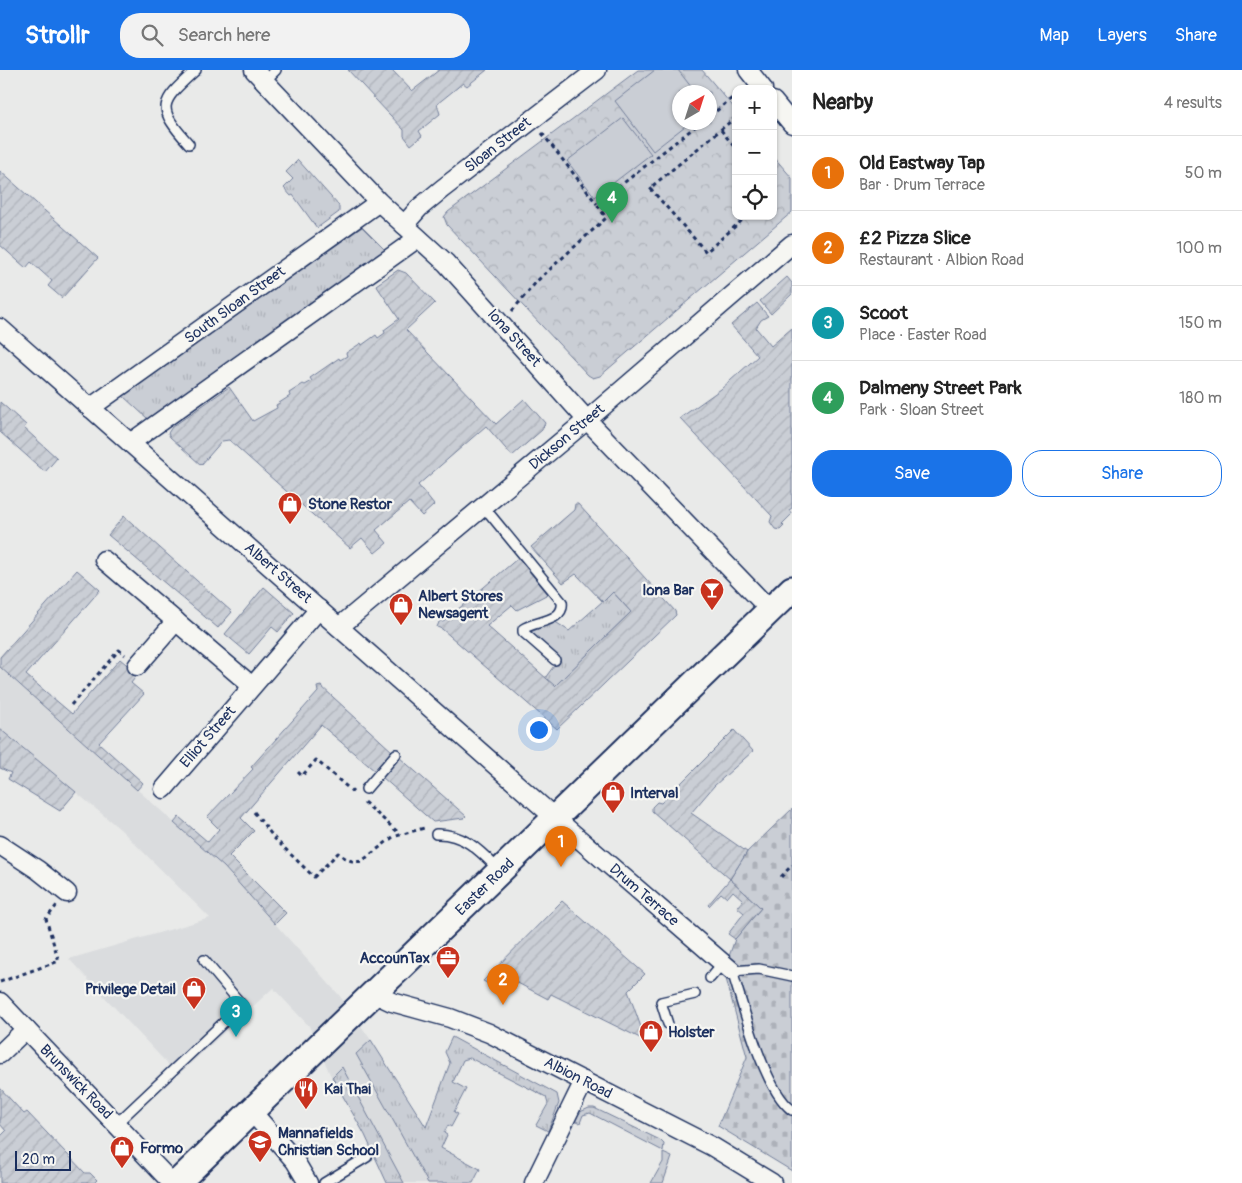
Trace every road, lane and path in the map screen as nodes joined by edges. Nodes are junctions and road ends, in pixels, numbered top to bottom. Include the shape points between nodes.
1 (196, 70) edge
2 (597, 70) edge
3 (748, 70) edge
4 (265, 74) edge
5 (760, 85) edge
6 (732, 98) edge
7 (777, 106) edge
8 (717, 110) edge
9 (732, 120) edge
10 (792, 124) edge
11 (691, 130) edge
12 (721, 130) junction
13 (546, 138) dead end
14 (189, 144) dead end
15 (732, 144) edge
16 (379, 202) junction
17 (597, 204) junction
18 (742, 220) edge
19 (404, 225) junction
20 (418, 238) junction
21 (792, 244) edge
22 (520, 303) dead end
23 (0, 328) edge
24 (90, 408) junction
25 (587, 420) junction
26 (130, 443) junction
27 (484, 507) junction
28 (104, 560) dead end
29 (792, 589) edge
30 (318, 609) junction
31 (770, 610) junction
32 (176, 621) junction
33 (339, 627) junction
34 (555, 660) dead end
35 (137, 666) joint
36 (252, 686) junction
37 (71, 706) dead end
38 (396, 754) dead end
39 (298, 772) dead end
40 (164, 788) dead end
41 (366, 789) dead end
42 (254, 812) dead end
43 (555, 818) junction
44 (434, 830) joint
45 (400, 834) junction
46 (0, 845) edge
47 (792, 865) edge
48 (501, 872) junction
49 (781, 877) dead end
50 (66, 893) dead end
51 (46, 919) dead end
52 (204, 960) dead end
53 (727, 967) junction
54 (792, 976) edge
55 (710, 978) dead end
56 (0, 982) edge
57 (375, 994) junction
58 (695, 994) dead end
59 (0, 1002) edge
60 (668, 1024) dead end
61 (26, 1029) junction
62 (0, 1054) edge
63 (584, 1081) junction
64 (792, 1110) edge
65 (252, 1112) junction
66 (116, 1124) junction
67 (366, 1157) dead end
68 (172, 1183) edge
69 (177, 1183) edge
70 (308, 1183) edge
71 (324, 1183) edge
72 (534, 1183) edge
73 (772, 1183) edge

1 - 14 lane via 166,102 170,123
2 - 19 street, Sloan Street via 442,189
3 - 5 street
4 - 16 street, Iona Street
6 - 8 path
7 - 10 street
9 - 12 path
11 - 17 path
12 - 15 path
12 - 18 path via 650,188 706,252
13 - 17 path
16 - 19 street, Iona Street
16 - 24 street, South Sloan Street
17 - 22 path via 606,218 536,281
19 - 20 street, Iona Street
20 - 25 street, Iona Street via 446,263
20 - 26 street
21 - 25 street, Dickson Street
23 - 24 street, Albert Street
24 - 26 street, Albert Street
25 - 27 street, Dickson Street
25 - 31 street, Iona Street
26 - 30 street, Albert Street
27 - 33 street, Dickson Street
27 - 34 lane via 562,602 557,616 523,630
28 - 32 street
29 - 31 street, Easter Road
30 - 33 street, Albert Street
30 - 36 street, Elliot Street
31 - 43 street, Easter Road
32 - 35 street
32 - 36 street
33 - 43 street, Albert Street
35 - 37 path via 119,650
36 - 40 street, Elliot Street
38 - 41 lane
39 - 45 path via 302,776 316,760
42 - 45 path via 275,839 314,877 338,853 348,860 362,861
43 - 48 street, Easter Road
43 - 53 street, Drum Terrace
44 - 45 path
44 - 48 lane via 466,841
46 - 50 street
47 - 49 path
48 - 57 street, Easter Road
51 - 56 path via 59,961
52 - 66 lane via 242,1006
53 - 54 lane
53 - 55 lane
53 - 64 lane via 769,1077
57 - 63 street, Albion Road via 397,1004 468,1024
57 - 65 street, Easter Road
58 - 60 lane via 661,1002
59 - 61 street, Brunswick Road
61 - 62 street
61 - 66 street, Brunswick Road
63 - 72 street
63 - 73 street, Albion Road via 713,1147
65 - 69 street, Easter Road
65 - 70 street via 295,1161
66 - 68 street, Brunswick Road
67 - 71 lane

